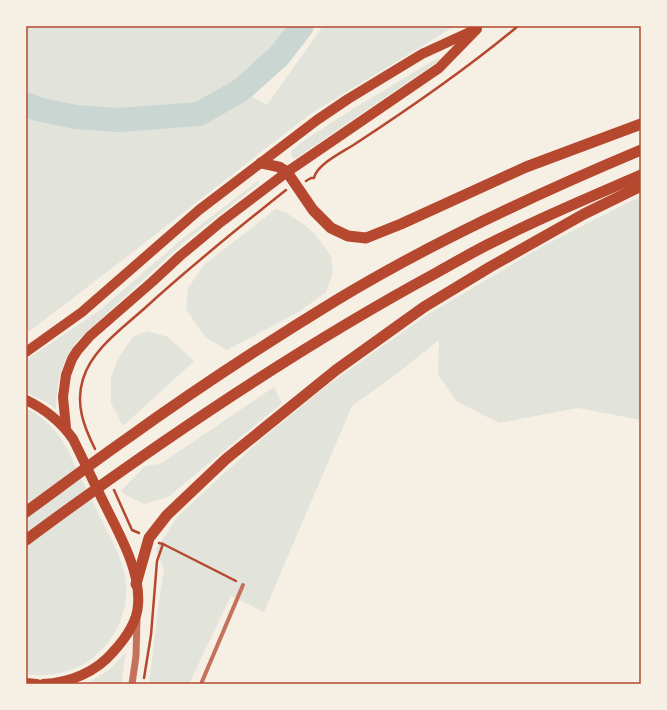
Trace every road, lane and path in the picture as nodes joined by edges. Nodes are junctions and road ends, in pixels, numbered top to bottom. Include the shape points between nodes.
1 (518, 26) edge
2 (478, 27) edge
3 (641, 124) edge
4 (641, 150) edge
5 (260, 162) junction
6 (287, 172) junction
7 (641, 174) edge
8 (311, 178) dead end
9 (641, 186) edge
10 (288, 192) dead end
11 (26, 352) edge
12 (26, 400) edge
13 (66, 428) junction
14 (99, 459) junction
15 (113, 487) dead end
16 (26, 512) edge
17 (143, 535) dead end
18 (26, 540) edge
19 (136, 584) junction
20 (243, 585) joint
21 (137, 613) junction
22 (28, 684) edge
23 (38, 684) edge
24 (43, 684) edge
25 (132, 684) edge
26 (143, 684) edge
27 (202, 684) edge

1 - 8 path via 434,90 325,164 315,173 314,178
2 - 5 main road via 422,54 373,84 317,120
2 - 6 main road via 439,68
3 - 6 highway via 526,167 366,238 348,236 331,228 313,210
4 - 14 highway via 518,204 435,245 336,300 240,361
5 - 6 highway
5 - 11 main road via 199,210 82,312
6 - 13 main road via 180,256 84,343 72,359 64,384
7 - 18 highway via 509,234 328,334 139,458
9 - 19 highway via 584,214 424,307 319,383 226,459 167,515 149,538
10 - 14 path via 287,190 208,253 93,358 82,381 80,409
12 - 13 main road via 42,408
13 - 19 main road via 126,549
14 - 16 highway
15 - 17 path via 132,530
19 - 21 main road
20 - 26 path via 162,544 158,557 151,636
20 - 27 street
21 - 24 main road via 126,637 103,662 82,675
21 - 25 street via 136,656
22 - 23 main road

